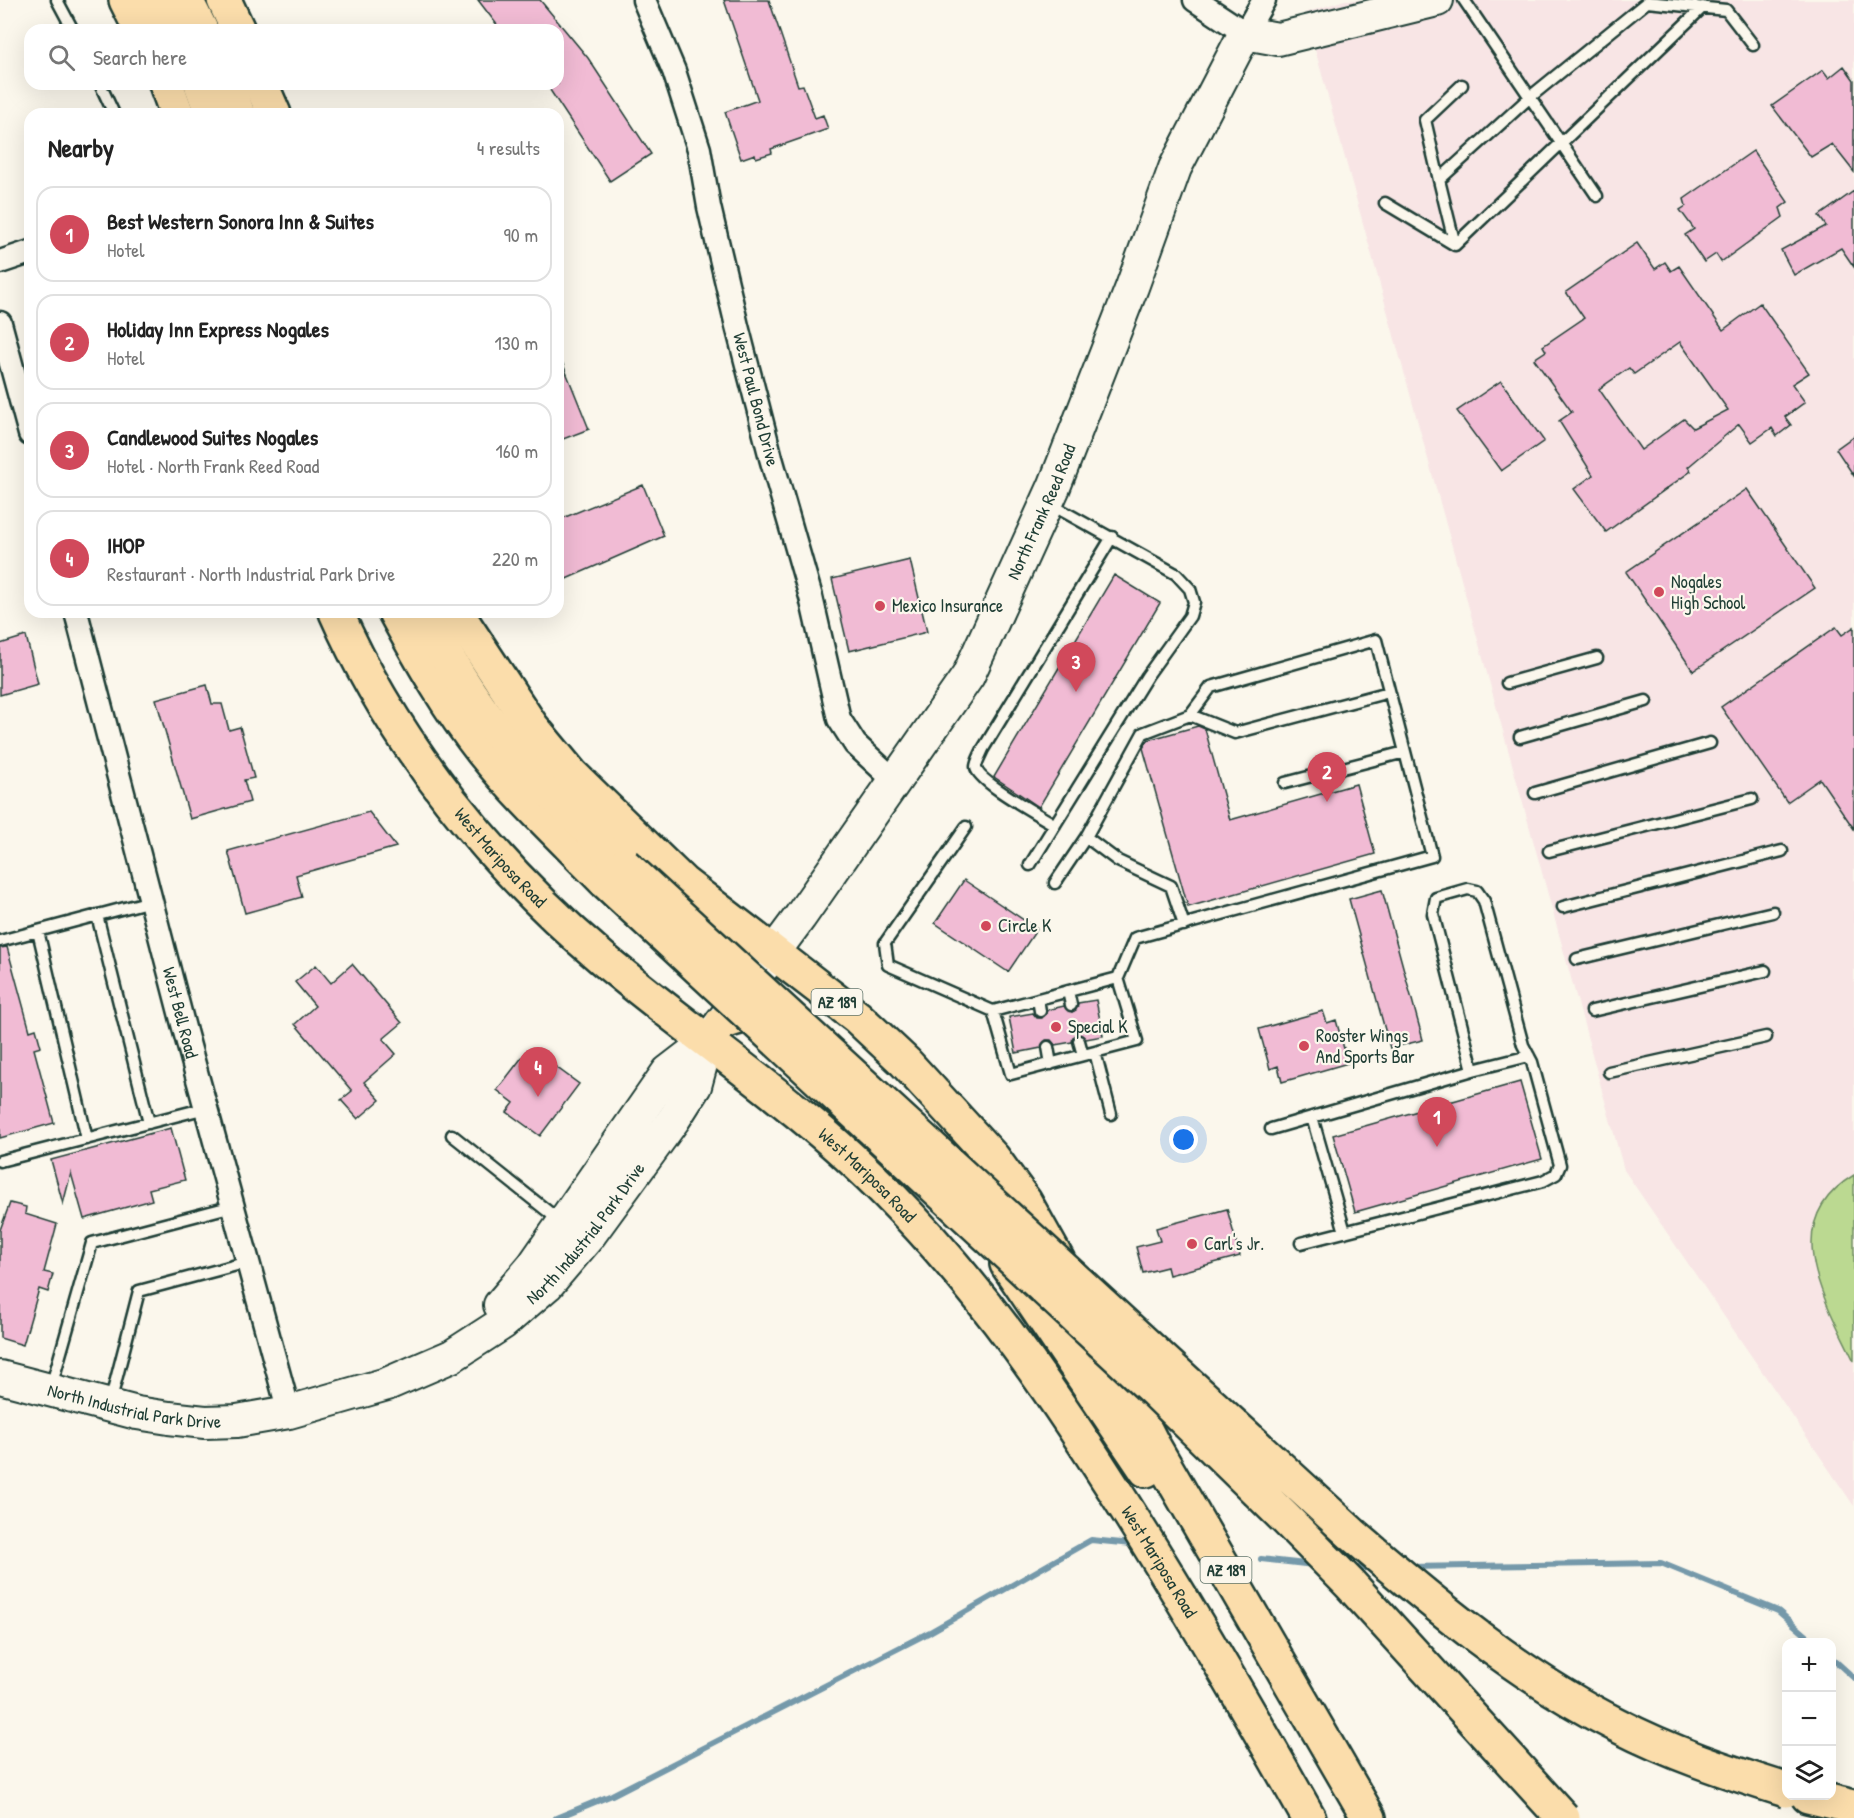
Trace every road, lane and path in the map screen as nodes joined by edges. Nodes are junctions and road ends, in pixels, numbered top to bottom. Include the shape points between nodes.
1 (57, 0) edge
2 (126, 0) edge
3 (157, 0) edge
4 (186, 0) edge
5 (224, 0) edge
6 (644, 0) edge
7 (1195, 0) edge
8 (1264, 0) edge
9 (1437, 0) edge
10 (1464, 0) edge
11 (1703, 7) junction
12 (71, 24) edge
13 (138, 24) edge
14 (170, 24) edge
15 (198, 24) edge
16 (235, 24) edge
17 (1245, 33) junction
18 (1753, 45) dead end
19 (1462, 86) dead end
20 (103, 90) edge
21 (168, 90) edge
22 (203, 90) edge
23 (229, 90) edge
24 (264, 90) edge
25 (1530, 98) junction
26 (111, 108) edge
27 (175, 108) edge
28 (210, 108) edge
29 (236, 108) edge
30 (271, 108) edge
31 (1561, 143) junction
32 (1439, 180) junction
33 (1597, 196) dead end
34 (1385, 203) dead end
35 (1455, 244) junction
36 (24, 254) edge
37 (0, 262) edge
38 (0, 323) edge
39 (24, 412) edge
40 (1047, 503) junction
41 (1112, 537) junction
42 (78, 618) edge
43 (339, 618) edge
44 (398, 618) edge
45 (424, 618) edge
46 (460, 618) edge
47 (1597, 658) dead end
48 (1507, 684) dead end
49 (1389, 692) junction
50 (1646, 701) dead end
51 (1190, 715) junction
52 (1520, 737) dead end
53 (1710, 743) dead end
54 (1405, 752) junction
55 (895, 781) junction
56 (1286, 783) dead end
57 (1535, 793) dead end
58 (1752, 800) dead end
59 (1055, 825) junction
60 (966, 827) dead end
61 (1086, 837) junction
62 (1549, 851) dead end
63 (1782, 851) dead end
64 (1030, 865) dead end
65 (615, 873) junction
66 (1055, 883) dead end
67 (151, 901) junction
68 (1563, 907) dead end
69 (1773, 912) dead end
70 (97, 915) junction
71 (1184, 925) junction
72 (38, 931) junction
73 (0, 941) edge
74 (772, 954) junction
75 (1577, 959) dead end
76 (1765, 971) dead end
77 (1118, 978) junction
78 (1068, 991) junction
79 (1038, 999) junction
80 (1071, 1005) dead end
81 (993, 1011) junction
82 (1040, 1011) dead end
83 (1592, 1011) dead end
84 (715, 1032) junction
85 (1766, 1038) dead end
86 (1079, 1041) dead end
87 (1048, 1047) dead end
88 (1095, 1052) junction
89 (1083, 1056) junction
90 (1529, 1056) junction
91 (1052, 1064) junction
92 (1473, 1070) junction
93 (1610, 1072) dead end
94 (206, 1108) junction
95 (1111, 1114) dead end
96 (1312, 1117) junction
97 (149, 1123) junction
98 (1270, 1129) dead end
99 (452, 1135) dead end
100 (87, 1139) junction
101 (0, 1161) edge
102 (233, 1206) junction
103 (574, 1232) junction
104 (1345, 1232) junction
105 (1302, 1243) dead end
106 (248, 1262) junction
107 (0, 1377) edge
108 (51, 1390) junction
109 (109, 1406) junction
110 (289, 1412) junction
111 (1145, 1451) junction
112 (1782, 1789) edge
113 (1825, 1800) edge
114 (1854, 1807) edge
115 (1309, 1818) edge
116 (1369, 1818) edge
117 (1563, 1818) edge

1 - 12 lane
2 - 13 highway
3 - 14 highway
4 - 15 highway
5 - 16 highway
6 - 55 street, West Paul Bond Drive via 674,71 699,149 737,326 811,597 839,719 855,744
7 - 17 street
8 - 17 street, North Frank Reed Road
9 - 17 street via 1278,39
10 - 25 lane
11 - 18 lane via 1726,10
11 - 25 lane via 1647,2
11 - 31 lane
17 - 40 street, North Frank Reed Road via 1175,168
19 - 32 lane via 1425,120
20 - 26 lane
21 - 27 highway
22 - 28 highway
23 - 29 highway
24 - 30 highway
25 - 31 lane
25 - 32 lane
31 - 33 lane
31 - 35 lane
32 - 35 lane
34 - 35 lane
36 - 37 street
38 - 39 street
40 - 41 lane
40 - 55 street, North Frank Reed Road via 968,676
41 - 59 lane via 976,766 978,774 997,789
41 - 59 lane via 1176,574 1190,589 1194,602 1190,616 1147,676
42 - 67 street, West Bell Road
43 - 84 highway, West Mariposa Road / AZ 189 via 413,749 486,840 550,910 601,957
44 - 65 highway via 429,673 483,751 539,814
45 - 65 highway via 444,654 500,735 557,798
46 - 74 highway, AZ 189 via 532,727 571,774 683,883
47 - 48 lane
49 - 51 lane via 1235,733
49 - 51 lane via 1376,640 1211,687
49 - 54 lane
50 - 52 lane
51 - 61 lane via 1143,733
53 - 57 lane
54 - 56 lane
54 - 71 lane via 1432,856
55 - 74 street, North Frank Reed Road
58 - 62 lane
59 - 64 lane
60 - 81 lane via 885,943 888,965
61 - 66 lane
61 - 71 lane via 1118,861 1171,886
63 - 68 lane
65 - 112 highway, bridge via 1437,1606 1539,1680 1615,1725 1673,1752
65 - 117 highway, bridge via 1286,1519
67 - 70 lane
67 - 94 street, West Bell Road
69 - 75 lane
70 - 72 lane
70 - 97 lane
71 - 77 lane via 1135,938
72 - 73 lane
72 - 100 lane
74 - 84 street, North Industrial Park Drive
74 - 111 highway, AZ 189 via 857,1017 993,1158 1046,1239
76 - 83 lane
77 - 78 lane
77 - 88 lane via 1137,1041
78 - 79 lane
78 - 80 lane
79 - 81 lane
79 - 82 lane
81 - 91 lane via 1011,1074
84 - 103 street, North Industrial Park Drive via 668,1072
84 - 111 highway via 739,1016 764,1017 856,1095 945,1184
84 - 115 highway, West Mariposa Road / AZ 189 via 887,1192 948,1258 1036,1369 1254,1719
85 - 93 lane
86 - 89 lane
87 - 91 lane
88 - 89 lane
88 - 95 lane
89 - 91 lane
90 - 92 lane
90 - 92 lane via 1484,901 1477,891 1448,893 1436,898 1433,914
90 - 104 lane via 1557,1145 1560,1165 1556,1174
92 - 96 lane
94 - 97 lane
94 - 102 street, West Bell Road
96 - 98 lane
96 - 104 lane
97 - 100 lane
99 - 103 lane
100 - 101 lane
102 - 106 street, West Bell Road
102 - 108 lane via 92,1243
103 - 110 street, North Industrial Park Drive via 547,1285 468,1347 353,1396
104 - 105 lane
106 - 109 lane via 139,1291
106 - 110 street, West Bell Road
107 - 108 street, North Industrial Park Drive
108 - 109 street, North Industrial Park Drive
109 - 110 street, North Industrial Park Drive via 206,1422
111 - 116 highway, AZ 189 via 1248,1608
113 - 114 highway

